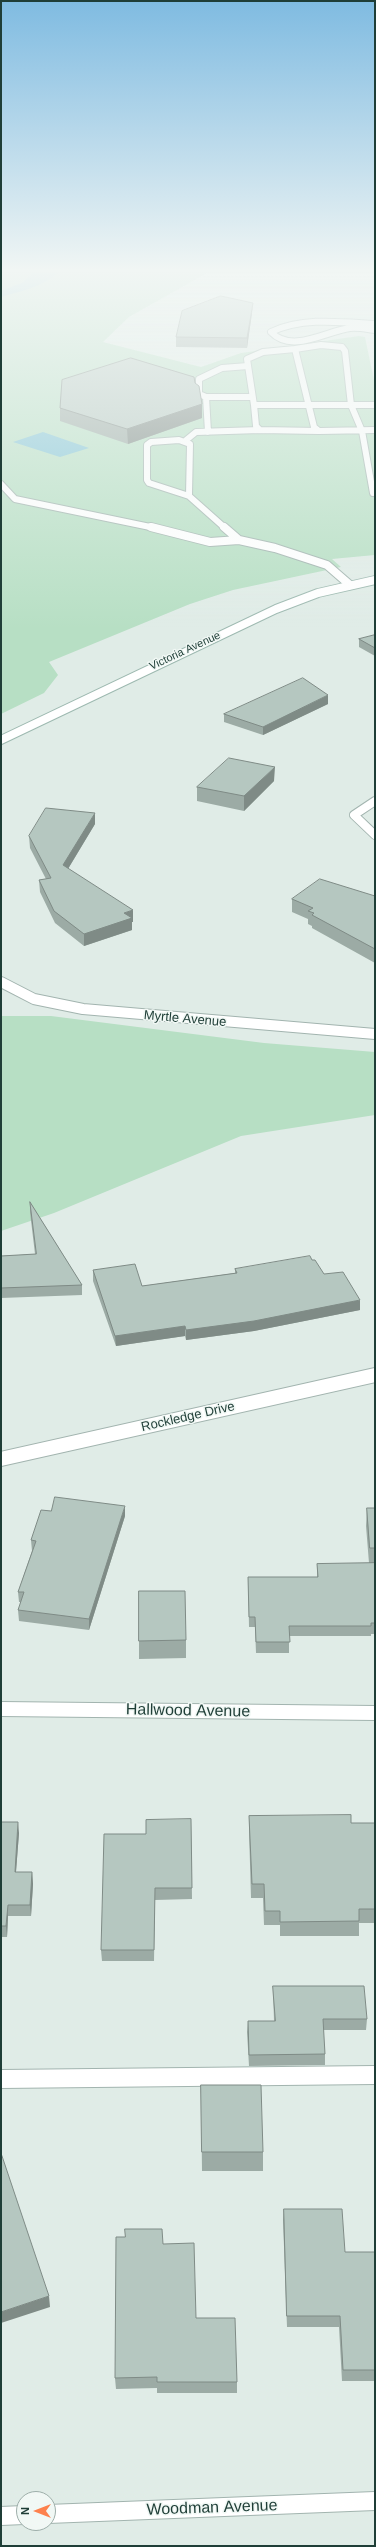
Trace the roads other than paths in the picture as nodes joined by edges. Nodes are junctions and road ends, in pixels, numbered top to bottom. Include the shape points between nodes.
1 (199, 392) edge
2 (251, 392) edge
3 (305, 392) edge
4 (350, 392) edge
5 (206, 397) junction
6 (252, 397) junction
7 (254, 405) junction
8 (308, 405) junction
9 (351, 405) junction
10 (375, 405) edge
11 (260, 430) junction
12 (375, 430) edge
13 (319, 431) junction
14 (362, 431) junction
15 (208, 432) junction
16 (184, 441) junction
17 (1, 484) edge
18 (373, 493) dead end
19 (189, 496) junction
20 (239, 540) junction
21 (375, 580) edge
22 (350, 585) junction
23 (1, 740) edge
24 (375, 801) edge
25 (375, 835) edge
26 (1, 982) edge
27 (375, 1034) edge
28 (375, 1375) edge
29 (1, 1459) edge
30 (1, 1709) edge
31 (375, 1713) edge
32 (375, 2075) edge
33 (1, 2079) edge
34 (375, 2502) edge
35 (56, 2514) edge
36 (16, 2515) edge
37 (1, 2516) edge

1 - 5 street
2 - 6 street
3 - 8 street
4 - 9 street
5 - 6 street
5 - 15 street
6 - 7 street
7 - 8 street
7 - 11 street via 256,426
8 - 9 street
8 - 13 street via 314,427
9 - 10 street
9 - 14 street
11 - 13 street
11 - 15 street
12 - 14 street
13 - 14 street
14 - 18 street
15 - 16 street via 196,432
16 - 19 street via 190,444
16 - 19 street via 168,440 147,445 147,480 158,488
17 - 20 street via 15,499 136,523 210,542
19 - 20 street
20 - 22 street via 275,548 327,565
21 - 22 street, Victoria Avenue
22 - 23 street, Victoria Avenue via 318,593 276,609
24 - 25 street via 354,815
26 - 27 street, Myrtle Avenue via 34,999 83,1009
28 - 29 street, Rockledge Drive
30 - 31 street, Hallwood Avenue
32 - 33 street
34 - 35 street, Woodman Avenue
36 - 37 street

